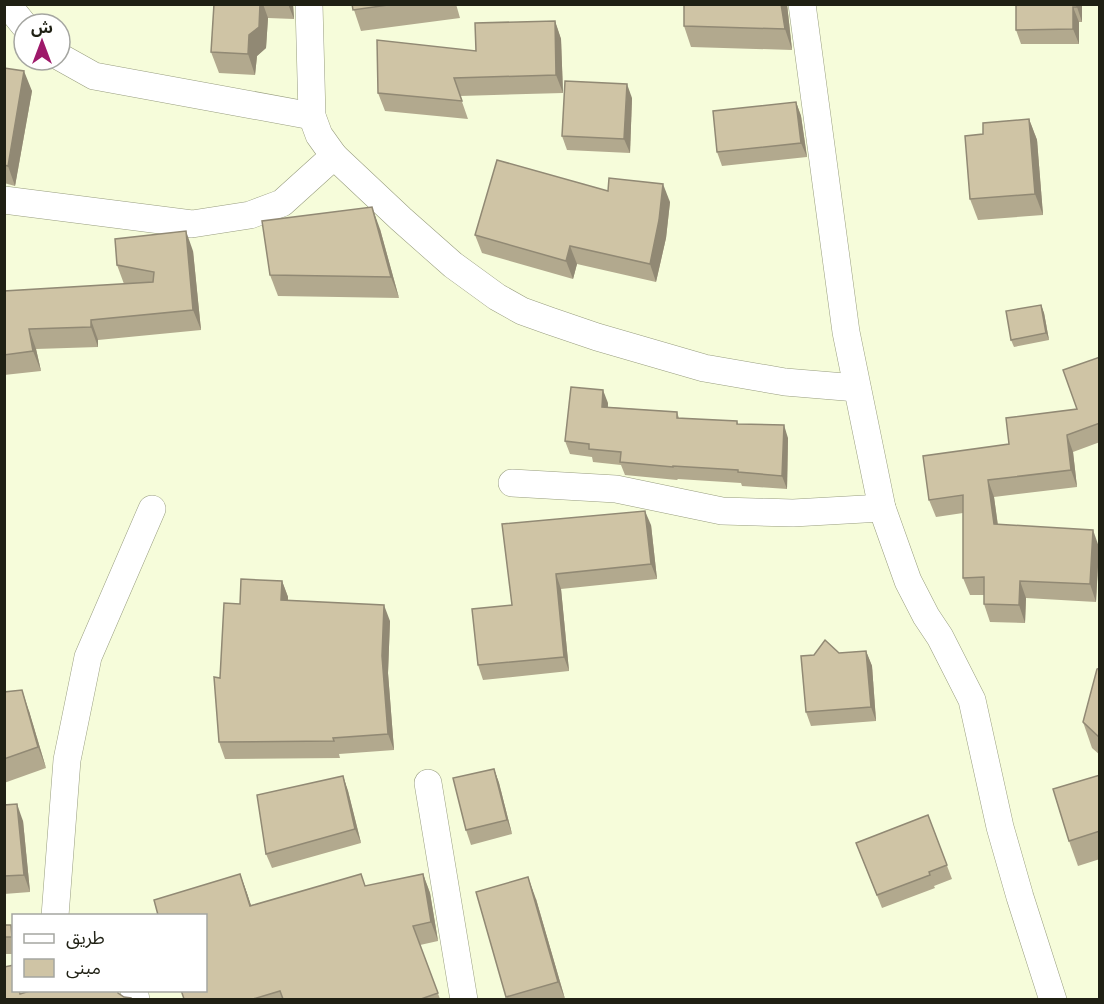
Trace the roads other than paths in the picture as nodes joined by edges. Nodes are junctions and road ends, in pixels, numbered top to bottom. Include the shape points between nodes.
1 (309, 4) edge
2 (802, 4) edge
3 (72, 64) edge
4 (312, 116) junction
5 (334, 156) junction
6 (4, 200) edge
7 (857, 388) junction
8 (512, 483) dead end
9 (882, 508) junction
10 (152, 509) dead end
11 (428, 783) dead end
12 (56, 914) edge
13 (464, 999) edge
14 (1053, 999) edge

1 - 4 street
2 - 7 street
3 - 4 street via 94,76
4 - 5 street via 319,135
5 - 6 street via 282,203 250,215 192,224
5 - 7 street via 453,265 522,311 704,368 785,382
7 - 9 street
8 - 9 street via 616,489 722,511 793,513
9 - 14 street via 908,580 972,700 1003,837
10 - 12 street via 88,657 67,760
11 - 13 street

